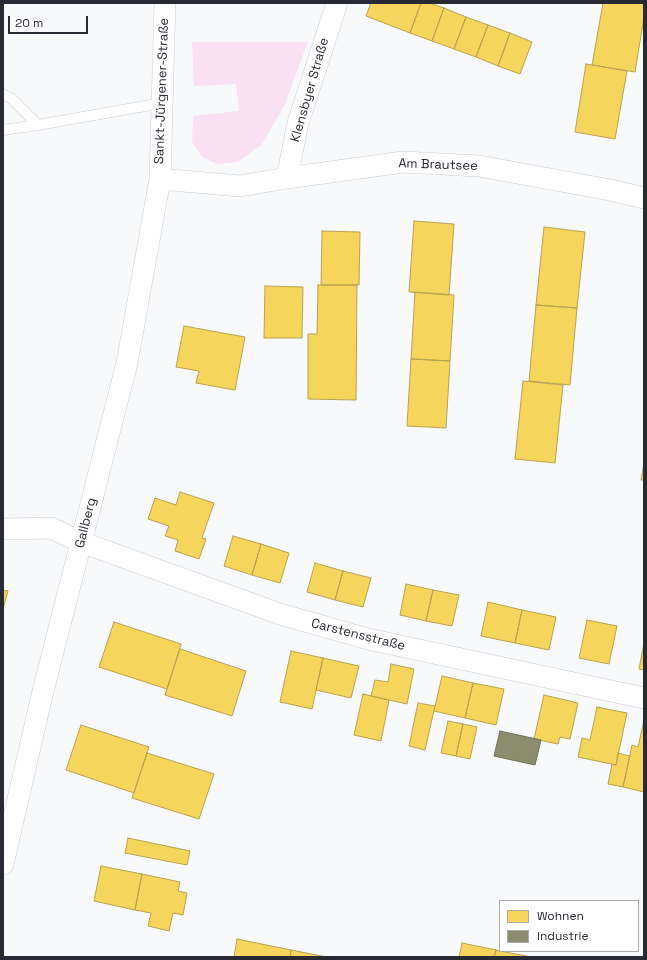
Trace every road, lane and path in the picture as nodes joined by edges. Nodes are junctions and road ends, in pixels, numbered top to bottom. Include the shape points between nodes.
1 (165, 3) edge
2 (337, 3) edge
3 (3, 94) edge
4 (162, 102) junction
5 (38, 125) junction
6 (3, 130) edge
7 (287, 178) junction
8 (160, 179) junction
9 (644, 198) edge
10 (3, 529) edge
11 (81, 542) junction
12 (644, 698) edge
13 (3, 864) edge

1 - 4 street, Sankt-Jürgener-Straße
2 - 7 street, Klensbyer Straße via 298,123
3 - 5 lane via 12,99
4 - 5 lane
4 - 8 street, Sankt-Jürgener-Straße
5 - 6 lane
7 - 8 street, Am Brautsee via 240,186
7 - 9 street, Am Brautsee via 403,162 479,166
8 - 11 street, Gallberg via 127,363
10 - 11 street, Carstensstraße via 51,528
11 - 12 street, Carstensstraße via 280,614 368,639
11 - 13 street, Gallberg

